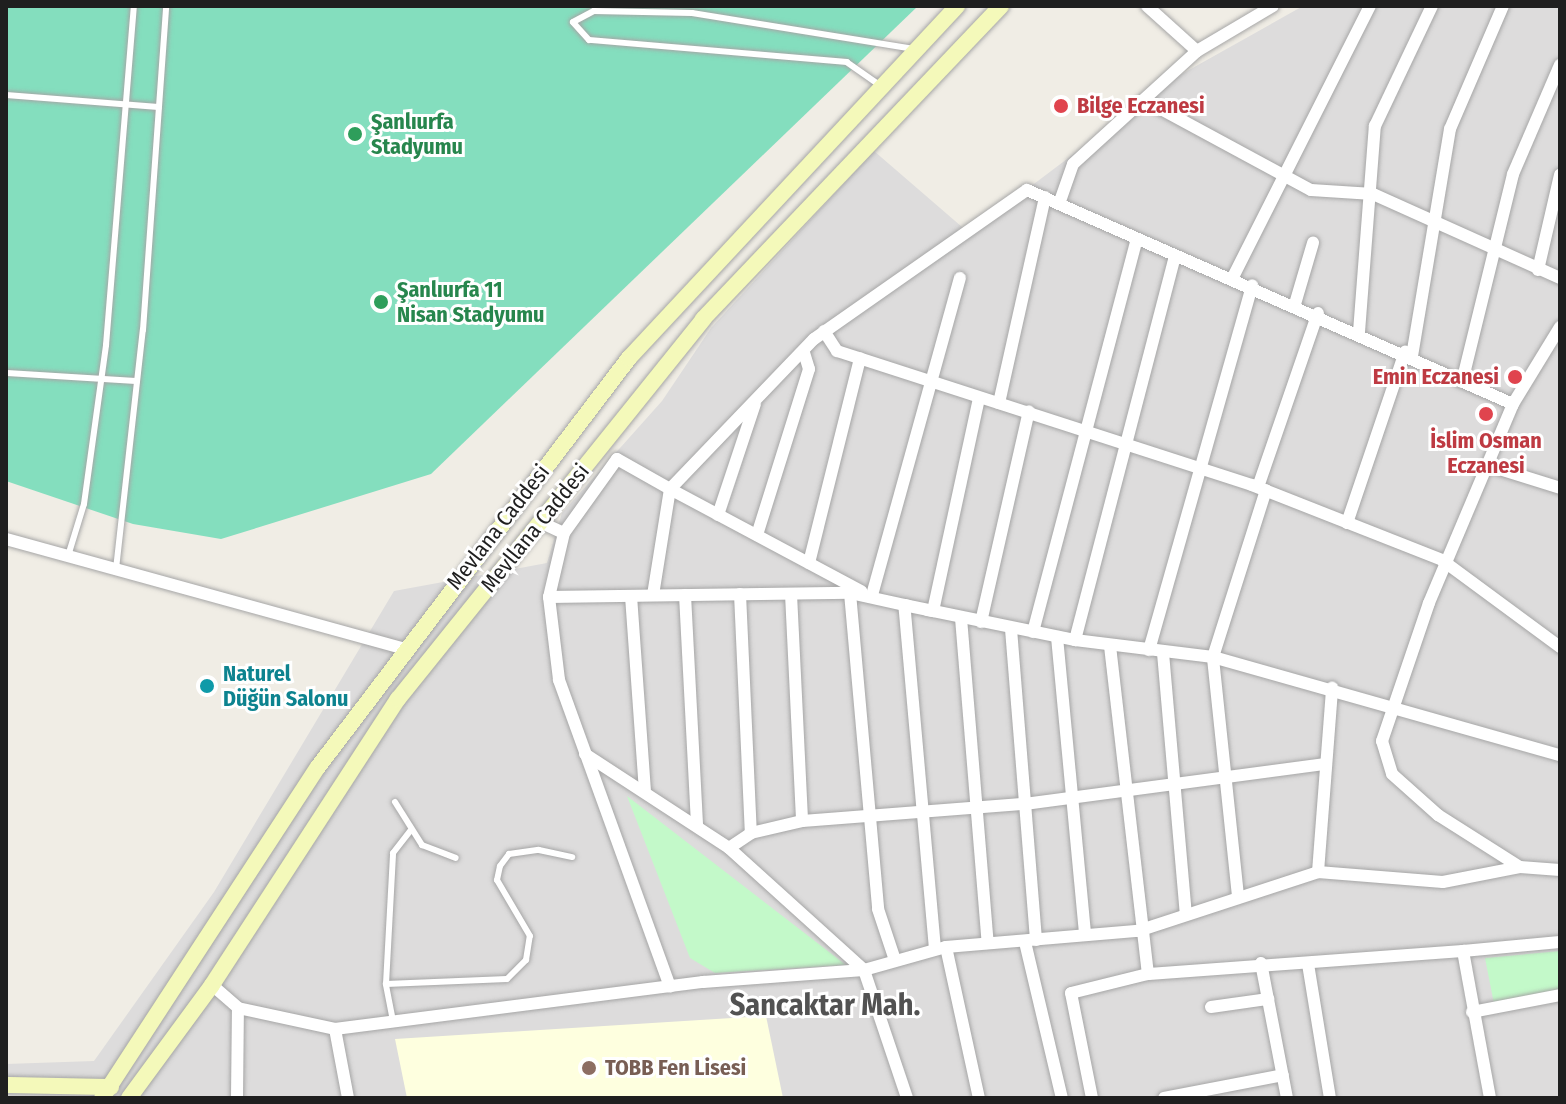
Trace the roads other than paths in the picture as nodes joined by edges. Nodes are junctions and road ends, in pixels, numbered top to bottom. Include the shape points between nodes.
1 (134, 6) edge
2 (166, 6) edge
3 (957, 6) edge
4 (1001, 6) edge
5 (1147, 6) edge
6 (1273, 6) edge
7 (1370, 6) edge
8 (1432, 6) edge
9 (1503, 6) edge
10 (914, 49) junction
11 (1197, 51) junction
12 (1560, 65) edge
13 (878, 84) junction
14 (6, 95) edge
15 (1148, 102) junction
16 (126, 105) junction
17 (159, 107) junction
18 (1279, 174) junction
19 (1560, 175) edge
20 (1373, 194) junction
21 (1045, 197) junction
22 (1059, 204) junction
23 (1433, 224) junction
24 (1136, 242) junction
25 (1313, 243) dead end
26 (1494, 251) junction
27 (1175, 256) junction
28 (1538, 270) junction
29 (960, 278) dead end
30 (1560, 278) edge
31 (1232, 279) junction
32 (1252, 285) junction
33 (1295, 304) junction
34 (1318, 313) junction
35 (1560, 327) edge
36 (824, 331) junction
37 (1359, 332) junction
38 (804, 353) junction
39 (1408, 354) junction
40 (860, 358) junction
41 (6, 373) edge
42 (101, 379) junction
43 (137, 381) junction
44 (1462, 382) junction
45 (926, 383) junction
46 (979, 398) junction
47 (757, 400) junction
48 (999, 403) junction
49 (1513, 404) junction
50 (1029, 411) junction
51 (1083, 428) junction
52 (1127, 444) junction
53 (1490, 466) junction
54 (1200, 468) junction
55 (1560, 488) edge
56 (670, 489) junction
57 (1262, 489) junction
58 (718, 515) junction
59 (540, 522) junction
60 (1347, 523) junction
61 (564, 533) junction
62 (757, 535) junction
63 (6, 539) edge
64 (68, 556) junction
65 (809, 563) junction
66 (1450, 564) junction
67 (116, 569) junction
68 (850, 593) junction
69 (740, 594) junction
70 (791, 594) junction
71 (653, 595) junction
72 (685, 595) junction
73 (870, 595) junction
74 (631, 596) junction
75 (549, 597) junction
76 (904, 605) junction
77 (961, 618) junction
78 (981, 622) junction
79 (1011, 629) junction
80 (1033, 632) junction
81 (1057, 637) junction
82 (1075, 640) junction
83 (1110, 646) junction
84 (1560, 647) edge
85 (402, 648) junction
86 (1149, 650) junction
87 (1163, 653) junction
88 (1213, 657) junction
89 (1332, 688) junction
90 (1394, 707) junction
91 (585, 754) junction
92 (1560, 755) edge
93 (1323, 764) junction
94 (1224, 779) junction
95 (1172, 783) junction
96 (645, 789) junction
97 (1125, 789) junction
98 (1074, 796) junction
99 (395, 802) dead end
100 (1025, 804) junction
101 (977, 807) junction
102 (923, 812) junction
103 (868, 816) junction
104 (802, 821) junction
105 (697, 826) junction
106 (410, 831) junction
107 (751, 833) junction
108 (729, 848) junction
109 (572, 857) dead end
110 (456, 858) dead end
111 (1520, 867) junction
112 (1560, 870) edge
113 (1318, 872) junction
114 (1238, 896) junction
115 (1186, 914) junction
116 (1138, 931) junction
117 (1085, 935) junction
118 (1030, 941) junction
119 (1560, 942) edge
120 (988, 943) junction
121 (940, 948) junction
122 (1463, 951) junction
123 (895, 960) junction
124 (1261, 963) junction
125 (1308, 964) junction
126 (864, 970) junction
127 (1148, 974) junction
128 (386, 984) junction
129 (212, 985) junction
130 (670, 987) junction
131 (1560, 995) edge
132 (1268, 999) junction
133 (1211, 1007) dead end
134 (238, 1008) junction
135 (1472, 1012) junction
136 (393, 1021) junction
137 (335, 1029) junction
138 (1283, 1075) junction
139 (6, 1085) edge
140 (106, 1092) edge
141 (129, 1098) edge
142 (237, 1098) edge
143 (348, 1098) edge
144 (907, 1098) edge
145 (979, 1098) edge
146 (1062, 1098) edge
147 (1092, 1098) edge
148 (1164, 1098) edge
149 (1287, 1098) edge
150 (1330, 1098) edge
151 (1490, 1098) edge

1 - 16 lane
2 - 17 lane
3 - 10 main road, Mevlana Caddesi
4 - 59 main road, Mevllana Caddesi via 703,319
5 - 11 street
6 - 11 street
7 - 18 street
8 - 20 street via 1375,126
9 - 23 street via 1450,129
10 - 13 main road, Mevlana Caddesi
10 - 13 lane via 692,13 594,11 573,22 589,40 847,62
11 - 15 street
12 - 26 street via 1513,174
13 - 85 main road, Mevlana Caddesi via 629,358
14 - 16 lane
15 - 18 street
15 - 22 street via 1073,164
16 - 17 lane
16 - 42 lane
17 - 43 lane
18 - 20 street via 1311,190
18 - 31 street
19 - 28 street
20 - 23 street
20 - 37 street
21 - 22 street
21 - 36 street via 1027,190 996,208
21 - 48 street
22 - 24 street
23 - 26 street
23 - 39 street
24 - 27 street
24 - 51 street
25 - 33 street
26 - 28 street
26 - 44 street
27 - 31 street
27 - 52 street
28 - 30 street
29 - 45 street
31 - 32 street
32 - 33 street
32 - 54 street
33 - 34 street
34 - 37 street
34 - 57 street
35 - 49 street
36 - 38 street
36 - 40 street via 837,351
37 - 39 street
38 - 47 street
38 - 62 street via 809,369
39 - 44 street
39 - 60 street
40 - 45 street
40 - 65 street
41 - 42 lane
42 - 43 lane
42 - 64 lane via 84,504
43 - 67 lane
44 - 49 street
45 - 46 street
45 - 73 street
46 - 48 street
46 - 76 street via 933,611
47 - 56 street
47 - 58 street
48 - 50 street
49 - 53 street
50 - 51 street
50 - 78 street
51 - 52 street
51 - 80 street
52 - 54 street
52 - 82 street
53 - 55 street
53 - 66 street
54 - 57 street
54 - 86 street
56 - 58 street
56 - 61 street via 617,459
56 - 71 street
57 - 60 street
57 - 88 street
58 - 62 street
59 - 61 street
59 - 129 main road, Mevllana Caddesi via 398,699
60 - 66 street
61 - 75 street
62 - 65 street
63 - 64 street
64 - 67 street
65 - 73 street
66 - 84 street
66 - 90 street
67 - 85 street
68 - 70 street
68 - 73 street
68 - 103 street
69 - 70 street
69 - 72 street
69 - 107 street
70 - 104 street
71 - 72 street
71 - 74 street
72 - 105 street
73 - 76 street
74 - 75 street
74 - 96 street
75 - 91 street via 552,655
76 - 77 street
76 - 102 street
77 - 78 street
77 - 101 street
78 - 79 street
79 - 80 street
79 - 100 street
80 - 81 street
81 - 82 street
81 - 98 street
82 - 83 street
83 - 86 street
83 - 97 street
85 - 140 main road, Mevlana Caddesi
86 - 87 street
87 - 88 street
87 - 95 street
88 - 89 street
88 - 94 street
89 - 90 street
89 - 93 street
90 - 92 street
90 - 111 street via 1382,741 1392,774 1438,815
91 - 96 street
91 - 130 street
93 - 94 street
93 - 113 street
94 - 95 street
94 - 114 street
95 - 97 street
95 - 115 street
96 - 105 street
97 - 98 street
97 - 116 street
98 - 100 street
98 - 117 street
99 - 106 lane
100 - 101 street
100 - 118 street
101 - 102 street
101 - 120 street
102 - 103 street
102 - 121 street
103 - 104 street
103 - 123 street via 878,909
104 - 107 street
105 - 108 street
106 - 110 lane via 422,845
106 - 128 lane via 393,853
107 - 108 street
108 - 126 street
109 - 128 lane via 539,850 509,854 500,866 497,880 530,936 526,960 507,979
111 - 112 street
111 - 113 street via 1443,882
113 - 114 street
114 - 115 street
115 - 116 street
116 - 117 street
116 - 127 street
117 - 118 street
118 - 120 street
118 - 146 street
119 - 122 street
120 - 121 street
121 - 123 street
121 - 145 street
122 - 125 street
122 - 135 street
123 - 126 street
124 - 125 street
124 - 127 street
124 - 132 street
125 - 150 street
126 - 130 street
126 - 144 street
127 - 147 street via 1071,993
128 - 136 lane
129 - 134 street
129 - 141 main road, Mevllana Caddesi
130 - 136 street
131 - 135 street
132 - 133 street
132 - 138 street
134 - 137 street
134 - 142 street
135 - 151 street
136 - 137 street
137 - 143 street
138 - 148 street
138 - 149 street
139 - 140 main road

